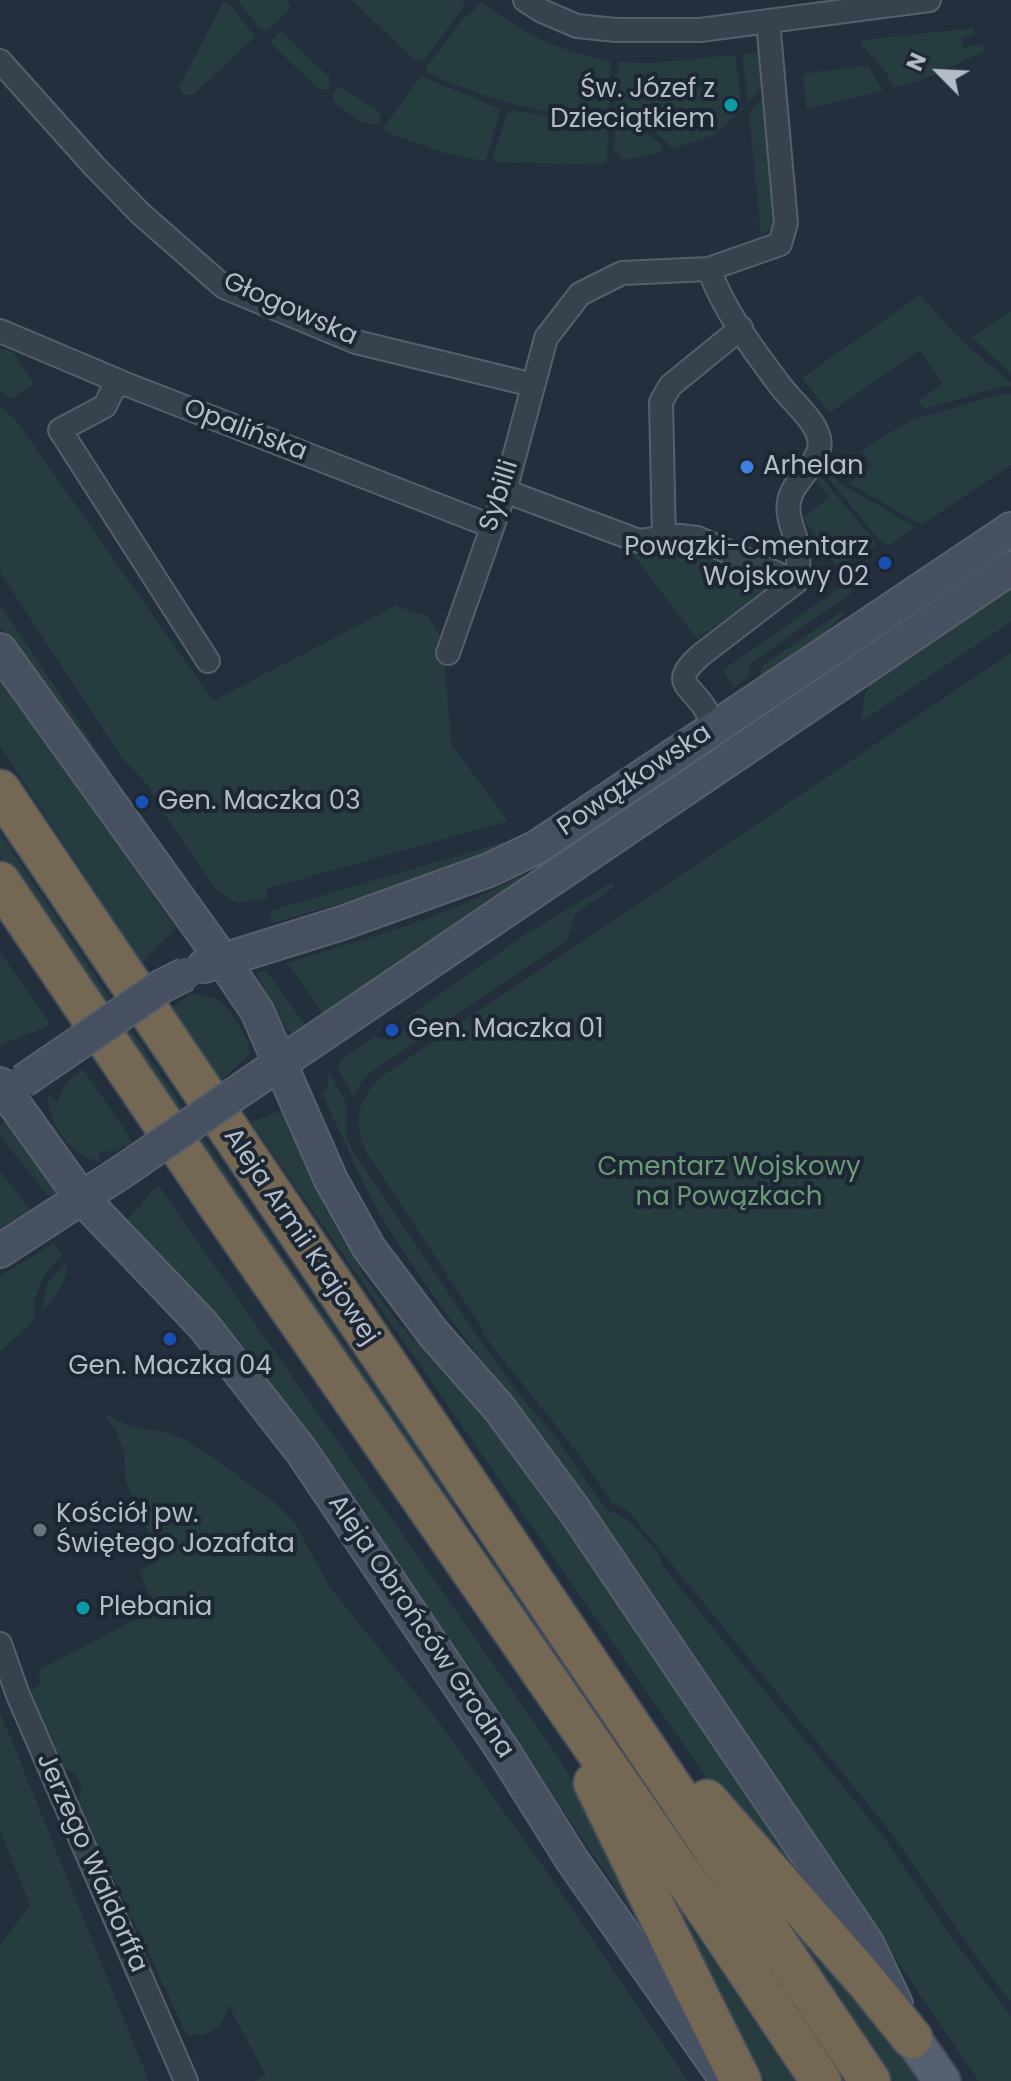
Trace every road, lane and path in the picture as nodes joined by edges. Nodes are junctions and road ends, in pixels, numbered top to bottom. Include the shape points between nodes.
1 (525, 0) edge
2 (929, 0) edge
3 (768, 21) junction
4 (0, 61) edge
5 (709, 269) junction
6 (741, 328) junction
7 (0, 331) edge
8 (521, 382) dead end
9 (123, 383) junction
10 (505, 491) junction
11 (491, 526) junction
12 (1011, 529) edge
13 (664, 539) junction
14 (1011, 568) edge
15 (796, 582) junction
16 (0, 650) edge
17 (448, 653) dead end
18 (208, 661) dead end
19 (713, 728) junction
20 (0, 790) edge
21 (0, 882) edge
22 (222, 959) junction
23 (279, 1064) junction
24 (7, 1089) edge
25 (81, 1197) junction
26 (0, 1251) edge
27 (0, 1644) edge
28 (531, 1654) junction
29 (604, 1682) junction
30 (912, 2038) junction
31 (186, 2081) edge
32 (727, 2081) edge
33 (741, 2081) edge
34 (821, 2081) edge
35 (870, 2081) edge
36 (942, 2081) edge

1 - 3 street via 577,26 616,30 700,30
2 - 3 street
3 - 5 street via 786,223 780,244
4 - 8 street, Głogowska via 132,205 224,287 356,342
5 - 6 street via 716,291
5 - 10 street, Sybilli via 622,273 580,294 546,338
6 - 13 street via 670,386 661,402
6 - 15 street via 818,435 818,453 792,493 789,512 798,548
7 - 9 street, Opalińska
9 - 11 street, Opalińska
9 - 18 street via 113,389 105,406 60,430
10 - 11 street, Sybilli
10 - 13 street via 639,541
11 - 17 street, Sybilli
12 - 19 main road, Powązkowska
13 - 15 street via 697,538
14 - 23 main road, Powązkowska
15 - 19 street via 689,666 687,688 706,709
16 - 22 main road
19 - 22 main road, Powązkowska via 537,847 489,870
20 - 29 highway, Aleja Armii Krajowej
21 - 28 highway, Aleja Armii Krajowej
22 - 23 main road via 257,1011
22 - 24 main road, Powązkowska, bridge via 162,986
23 - 25 main road, Powązkowska, bridge
23 - 30 main road via 331,1180 369,1248 575,1511 867,1943
24 - 25 main road, Aleja Obrońców Grodna
25 - 26 main road, Powązkowska
25 - 32 main road, Aleja Obrońców Grodna via 203,1325 302,1452 572,1860
27 - 31 street, Jerzego Waldorffa
28 - 33 highway
28 - 34 highway
29 - 30 highway
29 - 35 highway
30 - 36 main road

